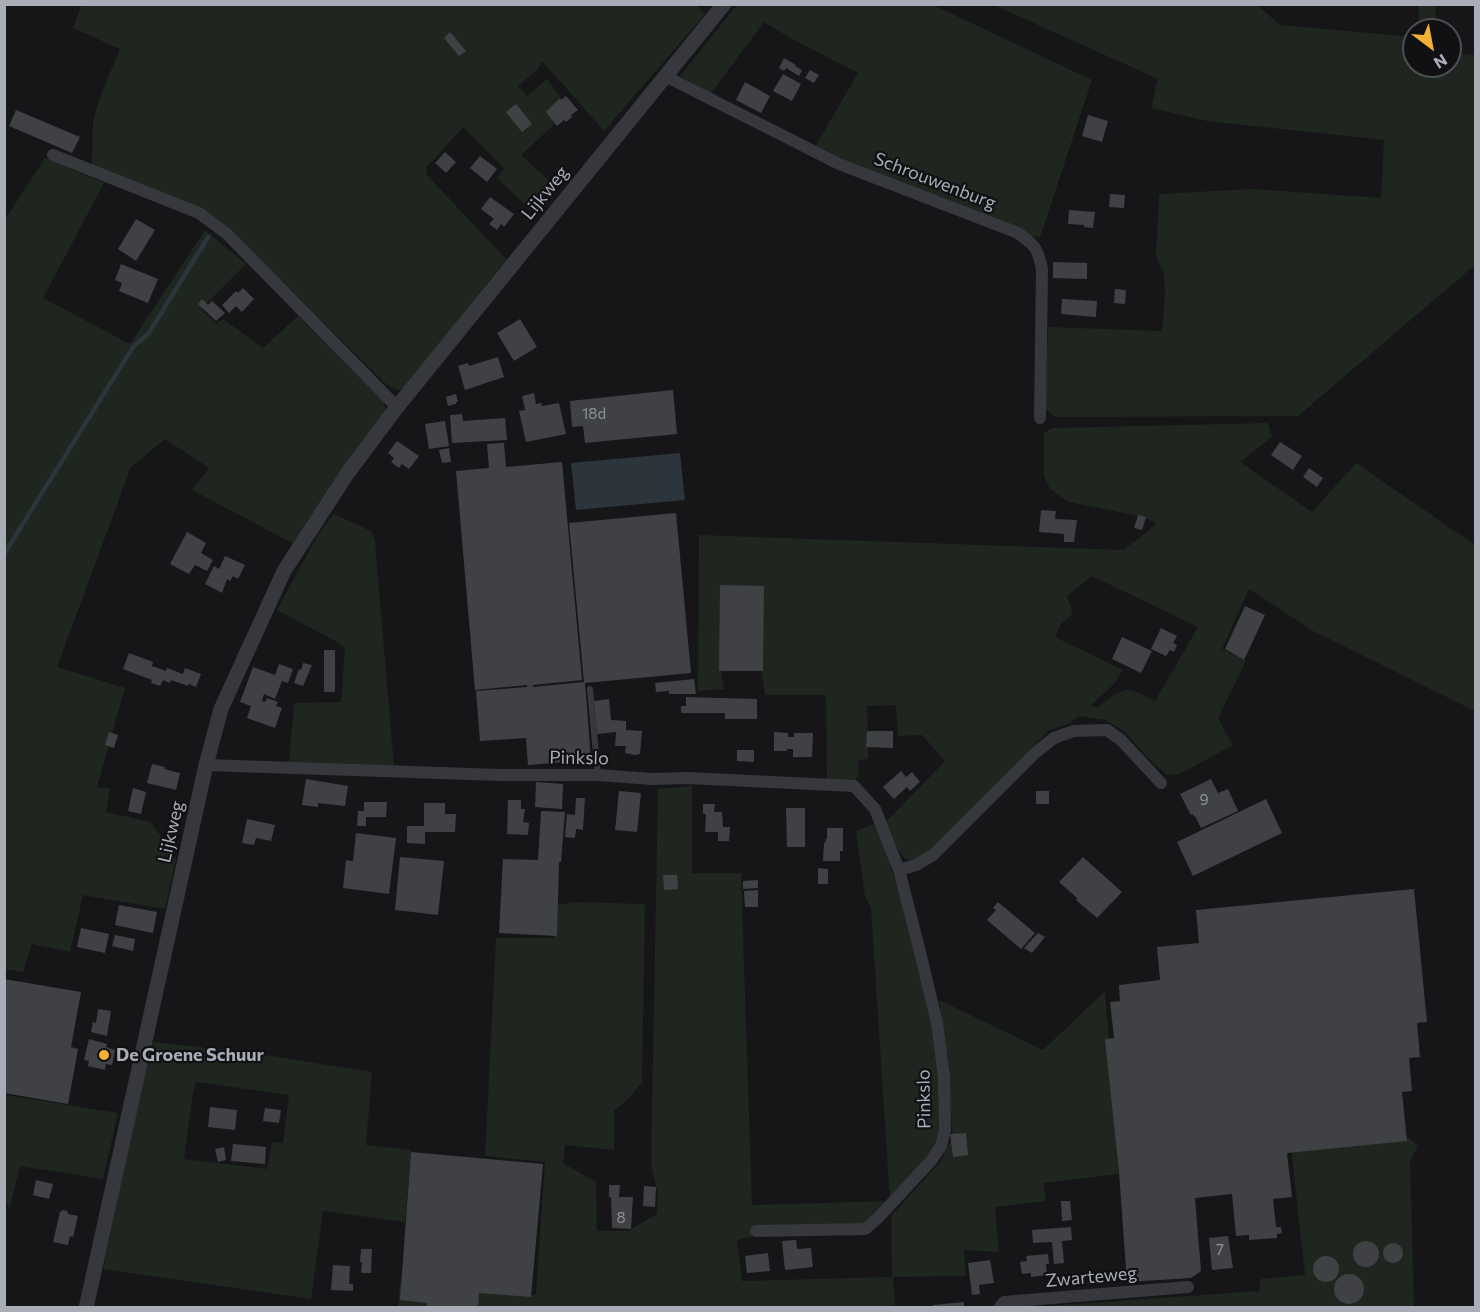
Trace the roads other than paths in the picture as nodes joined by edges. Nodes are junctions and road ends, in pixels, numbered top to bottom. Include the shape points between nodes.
1 (724, 4) edge
2 (665, 76) junction
3 (53, 155) dead end
4 (397, 407) junction
5 (1040, 418) dead end
6 (590, 689) dead end
7 (206, 765) junction
8 (598, 775) junction
9 (1161, 783) dead end
10 (899, 870) junction
11 (756, 1231) dead end
12 (1188, 1287) dead end
13 (86, 1308) edge
14 (999, 1308) edge

1 - 2 street, Lijkweg
2 - 4 street, Lijkweg
2 - 5 street, Schrouwenburg via 839,164 1030,241 1038,252 1042,269
3 - 4 street via 199,213 227,234
4 - 7 street, Lijkweg via 346,474 284,571 221,709
6 - 8 lane
7 - 8 street, Pinkslo
7 - 13 street, Lijkweg
8 - 10 street, Pinkslo via 854,786 875,808
9 - 10 street via 1107,730 1074,731 1054,738 1035,753 933,855
10 - 11 street, Pinkslo via 937,1023 944,1078 945,1130 941,1146 865,1229
12 - 14 street, Zwarteweg via 1004,1302

